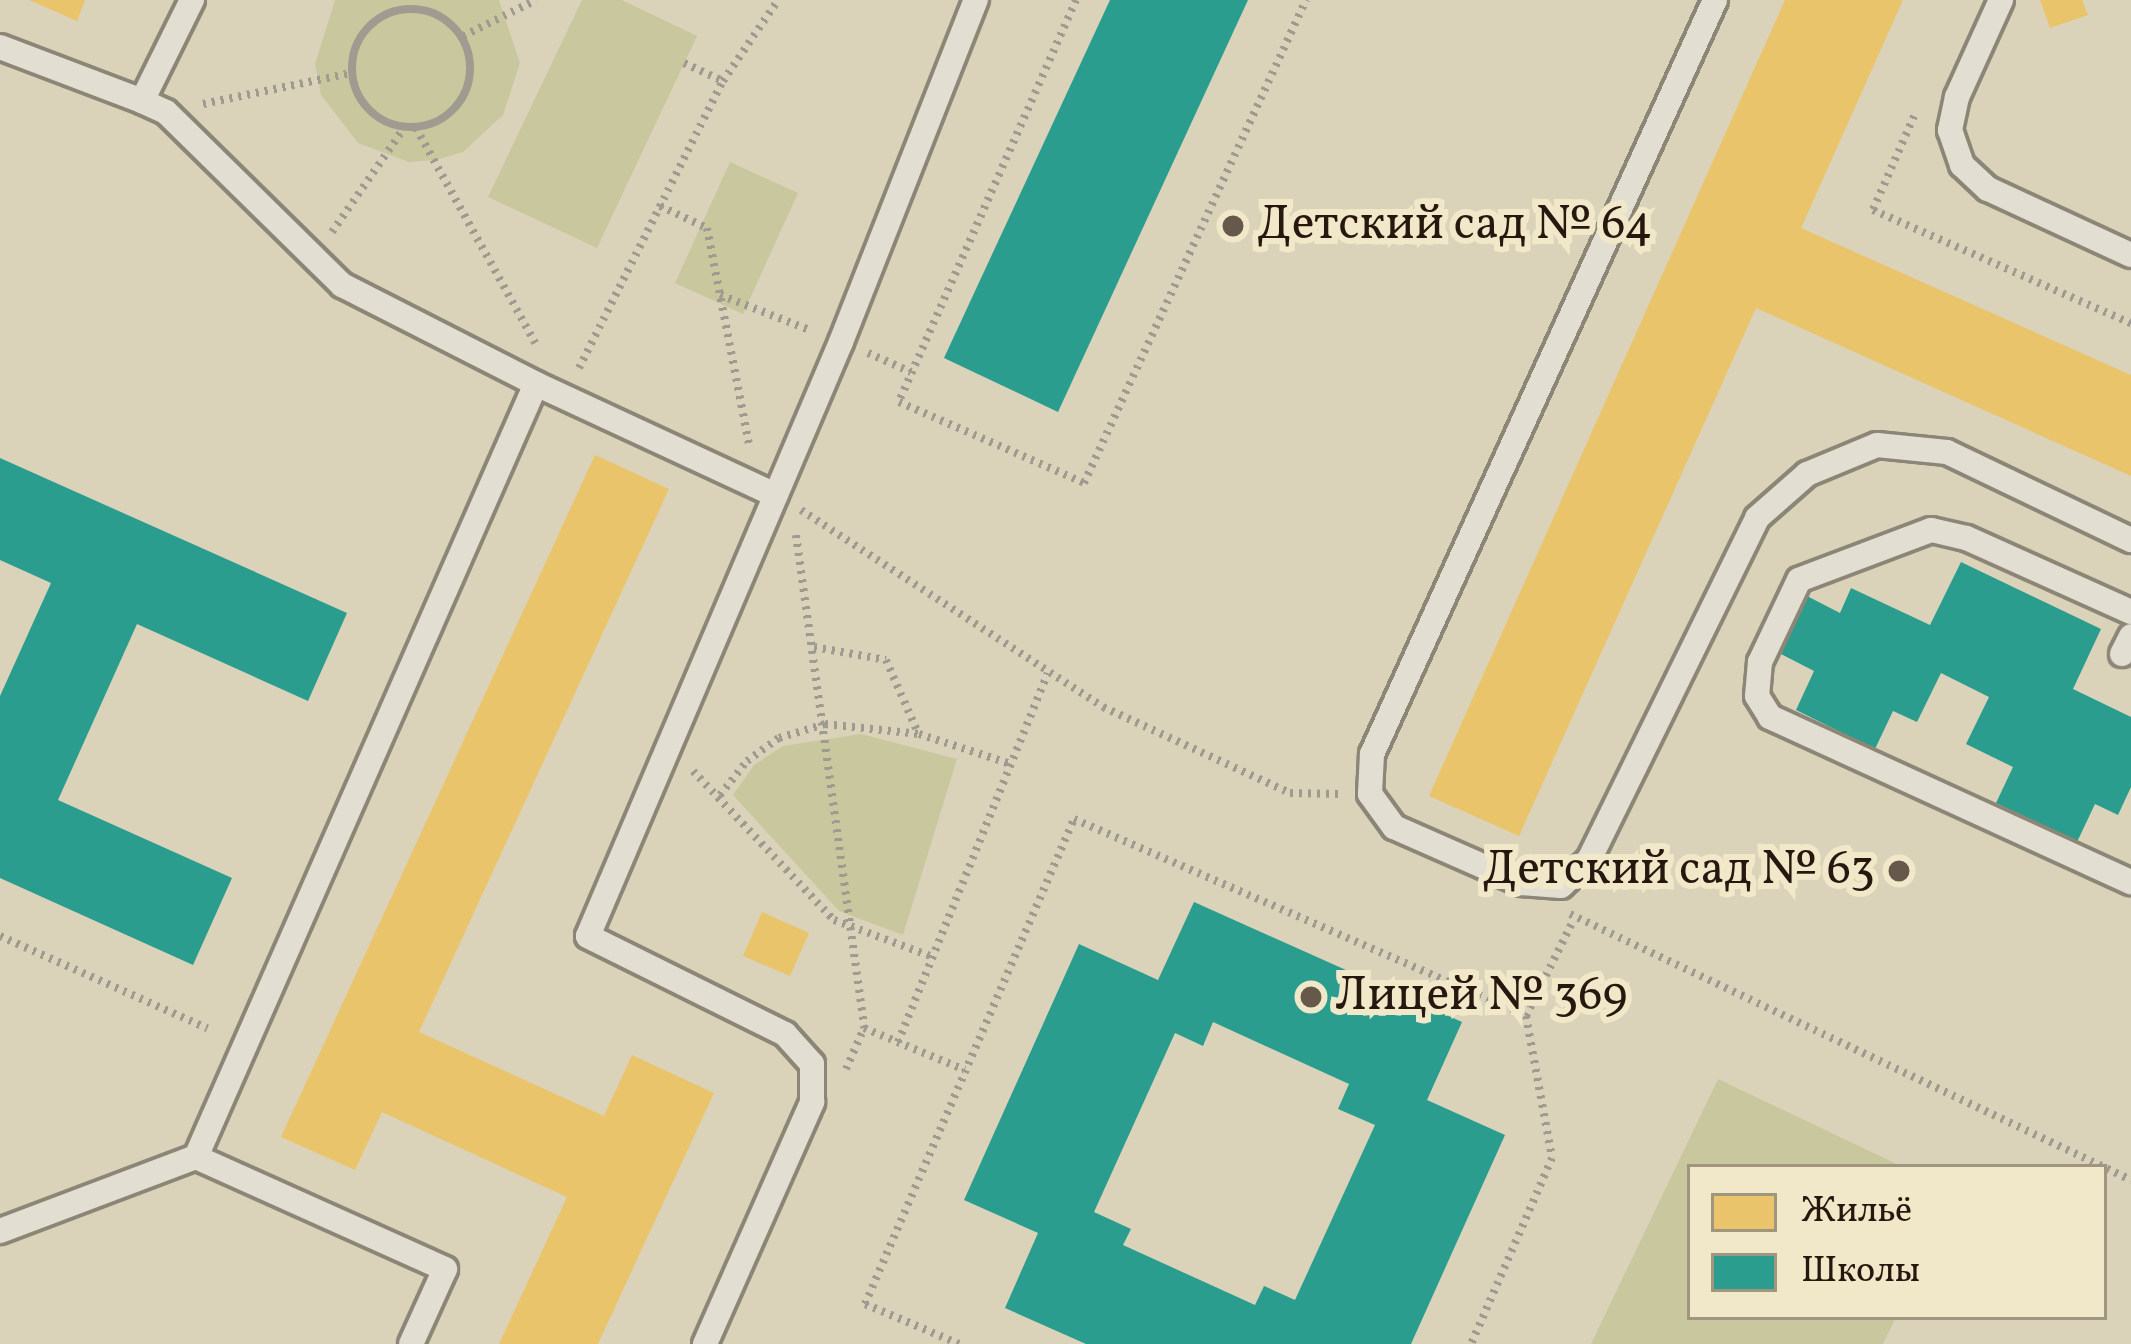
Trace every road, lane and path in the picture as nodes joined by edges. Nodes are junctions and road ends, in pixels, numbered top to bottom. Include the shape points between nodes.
1 (191, 0) edge
2 (536, 0) edge
3 (778, 0) edge
4 (976, 0) edge
5 (1076, 0) edge
6 (1306, 0) edge
7 (1715, 0) edge
8 (2001, 0) edge
9 (419, 4) edge
10 (463, 36) junction
11 (0, 47) edge
12 (684, 63) dead end
13 (351, 73) junction
14 (723, 81) junction
15 (142, 101) junction
16 (166, 112) junction
17 (404, 128) junction
18 (416, 128) junction
19 (660, 206) junction
20 (2131, 255) edge
21 (314, 258) junction
22 (720, 295) junction
23 (747, 305) dead end
24 (872, 355) dead end
25 (910, 372) junction
26 (536, 384) junction
27 (565, 397) junction
28 (775, 495) junction
29 (796, 536) dead end
30 (2131, 540) edge
31 (2131, 612) edge
32 (814, 647) junction
33 (1048, 674) junction
34 (825, 724) junction
35 (919, 734) junction
36 (676, 756) dead end
37 (1011, 764) junction
38 (1370, 794) junction
39 (720, 795) junction
40 (2131, 883) edge
41 (1561, 886) junction
42 (1573, 921) junction
43 (849, 926) junction
44 (0, 936) edge
45 (932, 957) junction
46 (1526, 1016) junction
47 (207, 1028) dead end
48 (864, 1028) dead end
49 (898, 1042) dead end
50 (927, 1055) dead end
51 (965, 1070) junction
52 (196, 1157) junction
53 (2097, 1164) edge
54 (0, 1231) edge
55 (411, 1344) edge
56 (705, 1344) edge
57 (959, 1344) edge
58 (1471, 1344) edge

1 - 15 lane
2 - 10 path
3 - 14 path
4 - 28 lane
5 - 25 path
6 - 25 path via 1084,483 898,402
7 - 38 lane via 1372,754
8 - 20 lane via 1957,97 1950,130 1962,165 1988,189
9 - 10 path
9 - 13 path via 369,25
10 - 18 path via 470,84 440,121
11 - 15 lane
12 - 14 path
13 - 16 path
13 - 17 path via 359,99
14 - 19 path
15 - 16 lane
16 - 21 lane
17 - 18 path
17 - 21 path
18 - 27 path
19 - 22 path via 707,228
19 - 27 path
21 - 26 lane via 342,285
22 - 23 path
22 - 28 path via 749,445
24 - 25 path
26 - 27 lane
26 - 52 lane
27 - 28 lane
28 - 33 path
28 - 56 lane via 588,936 785,1034 812,1064 812,1102
29 - 32 path
30 - 41 lane via 1947,452 1877,446 1807,474 1757,518 1589,860
31 - 40 lane via 1931,530 1799,580 1760,662 1757,696 1770,717
32 - 34 path
32 - 35 path via 886,660
33 - 37 path
33 - 38 path via 1290,793
34 - 35 path
34 - 39 path via 779,738 747,760
34 - 43 path
35 - 37 path
36 - 39 path
37 - 45 path
38 - 41 lane via 1394,826 1522,883
39 - 43 path via 834,920
41 - 42 path
42 - 46 path
42 - 53 path
43 - 45 path
43 - 48 path
44 - 47 path
45 - 49 path
46 - 51 path via 1074,819
46 - 58 path via 1552,1158
50 - 51 path
51 - 57 path via 865,1304
52 - 54 lane
52 - 55 lane via 445,1269

